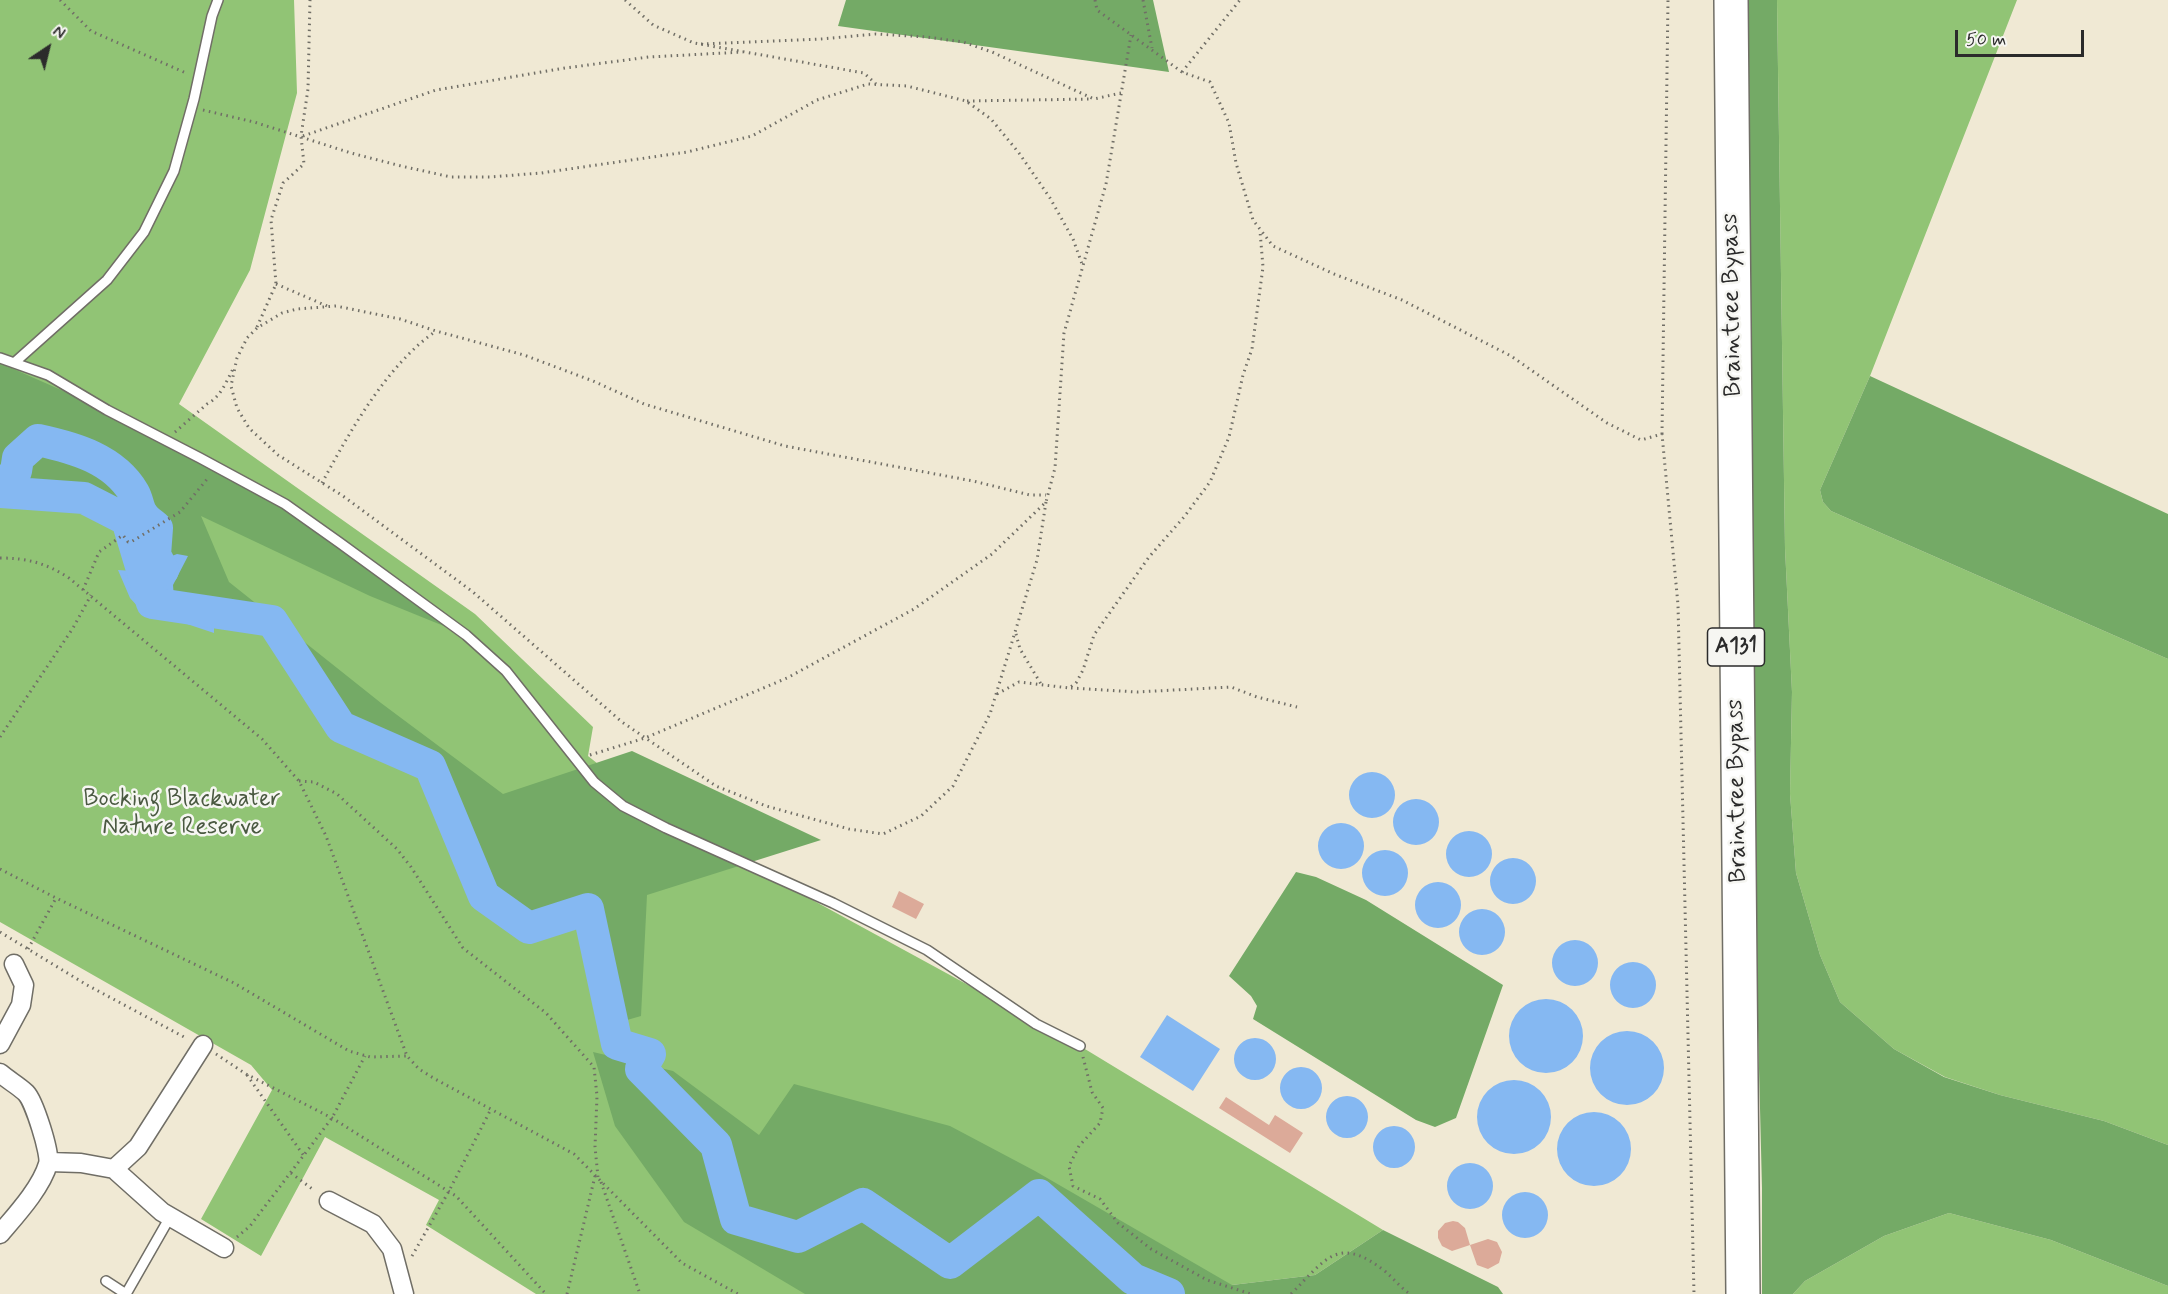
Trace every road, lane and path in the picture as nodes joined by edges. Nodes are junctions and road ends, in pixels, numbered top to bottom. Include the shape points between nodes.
1 (60, 0) edge
2 (218, 0) edge
3 (310, 0) edge
4 (625, 0) edge
5 (1095, 0) edge
6 (1143, 0) edge
7 (1240, 0) edge
8 (1668, 0) edge
9 (1731, 0) edge
10 (1131, 35) junction
11 (701, 44) junction
12 (1152, 50) junction
13 (743, 52) junction
14 (1182, 72) junction
15 (198, 79) junction
16 (877, 85) junction
17 (1121, 93) junction
18 (1094, 99) junction
19 (966, 101) junction
20 (192, 108) junction
21 (301, 136) junction
22 (1260, 229) junction
23 (1083, 266) junction
24 (276, 284) junction
25 (329, 307) junction
26 (255, 330) junction
27 (436, 331) junction
28 (0, 358) edge
29 (236, 362) junction
30 (14, 363) junction
31 (1662, 434) junction
32 (166, 440) junction
33 (218, 468) junction
34 (322, 483) junction
35 (1046, 495) junction
36 (1046, 502) junction
37 (0, 558) edge
38 (83, 590) junction
39 (91, 595) junction
40 (1015, 633) junction
41 (1041, 685) junction
42 (1069, 688) junction
43 (996, 694) junction
44 (1298, 707) dead end
45 (0, 737) edge
46 (645, 738) junction
47 (577, 759) junction
48 (299, 781) junction
49 (0, 869) edge
50 (56, 898) junction
51 (0, 932) edge
52 (28, 949) junction
53 (14, 964) joint
54 (0, 1044) edge
55 (202, 1045) junction
56 (1080, 1046) joint
57 (365, 1056) junction
58 (407, 1056) junction
59 (0, 1073) edge
60 (246, 1074) junction
61 (491, 1109) junction
62 (332, 1118) junction
63 (304, 1156) junction
64 (49, 1162) junction
65 (114, 1169) junction
66 (291, 1173) junction
67 (598, 1178) junction
68 (449, 1191) junction
69 (328, 1201) joint
70 (170, 1217) junction
71 (0, 1234) edge
72 (224, 1248) joint
73 (106, 1281) dead end
74 (404, 1290) edge
75 (126, 1294) edge
76 (546, 1294) edge
77 (567, 1294) edge
78 (640, 1294) edge
79 (738, 1294) edge
80 (1251, 1294) edge
81 (1291, 1294) edge
82 (1410, 1294) edge
83 (1694, 1294) edge
84 (1743, 1294) edge

1 - 15 path via 91,31
2 - 15 lane
3 - 21 path via 308,89
4 - 11 path via 653,25
5 - 10 path via 1098,10
6 - 12 path
7 - 14 path
8 - 31 path
9 - 84 highway, Braintree Bypass / A131
10 - 12 path
10 - 17 path
11 - 13 path
11 - 18 path via 876,34 963,42
12 - 14 path
13 - 16 path via 864,73
13 - 21 path via 628,60 436,90
14 - 22 path via 1210,82 1229,123 1239,174 1253,220
15 - 20 lane
16 - 19 path via 907,86
16 - 21 path via 868,84 817,100 752,136 687,152 541,173 451,177 351,153
17 - 18 path
17 - 23 path via 1106,184
18 - 19 path
19 - 23 path via 991,119 1025,162 1068,229
20 - 21 path
20 - 30 lane via 174,171 144,232 107,280
21 - 24 path via 304,164 283,183 271,219
22 - 31 path via 1273,246 1402,300 1511,356 1607,423 1641,440
22 - 42 path via 1263,267 1252,349 1229,437 1210,482 1149,557 1094,635 1083,670
23 - 35 path via 1064,333 1055,468
24 - 25 path
24 - 26 path
25 - 26 path via 282,313
25 - 27 path via 400,319
26 - 29 path
27 - 34 path via 417,344 378,392 349,433
27 - 35 path via 524,355 644,404 785,446
28 - 30 lane
29 - 32 path via 213,401
29 - 34 path via 231,386 237,408 249,428 279,455
30 - 32 lane via 48,375
31 - 83 path via 1677,605
32 - 33 lane
33 - 38 path via 180,513 131,542 123,535 99,552
33 - 47 lane via 285,504 466,635 506,671
34 - 46 path via 473,592
35 - 36 path
36 - 40 path via 1037,560
36 - 46 path via 992,554 914,609 787,678
37 - 38 path via 50,566
38 - 39 path
39 - 45 path
39 - 48 path via 262,739
40 - 41 path
40 - 43 path
41 - 42 path
41 - 43 path via 1019,682
42 - 44 path via 1137,692 1231,687
43 - 46 path via 990,714 953,786 921,816 883,834 777,809 716,786
46 - 47 path
47 - 56 lane via 594,782 623,806 927,950 1036,1024
48 - 58 path via 326,836
48 - 67 path via 314,782 337,794 397,849 463,948 546,1013 594,1068
49 - 50 path
50 - 52 path
50 - 57 path via 234,982 349,1052
51 - 52 path
52 - 53 path
52 - 55 path via 87,985
53 - 54 street via 24,985 21,1005
55 - 60 path
55 - 65 street via 138,1147
56 - 80 path via 1092,1092 1103,1108 1100,1123 1079,1146 1069,1166 1073,1186 1100,1199 1118,1223 1151,1249 1207,1280
57 - 58 path
57 - 62 path
58 - 61 path via 419,1069
59 - 64 street via 28,1095
60 - 62 path
60 - 63 path
61 - 67 path via 574,1154
61 - 68 path
62 - 63 path
62 - 68 path
63 - 66 path
64 - 65 street
64 - 71 street via 35,1189
65 - 70 street
66 - 69 path
66 - 72 path via 250,1226
67 - 77 path
67 - 78 path
67 - 79 path via 681,1263
68 - 74 path
68 - 76 path
69 - 74 street via 373,1224 392,1249
70 - 72 street
70 - 75 lane
73 - 75 lane
81 - 82 path via 1323,1261 1344,1251 1366,1257

